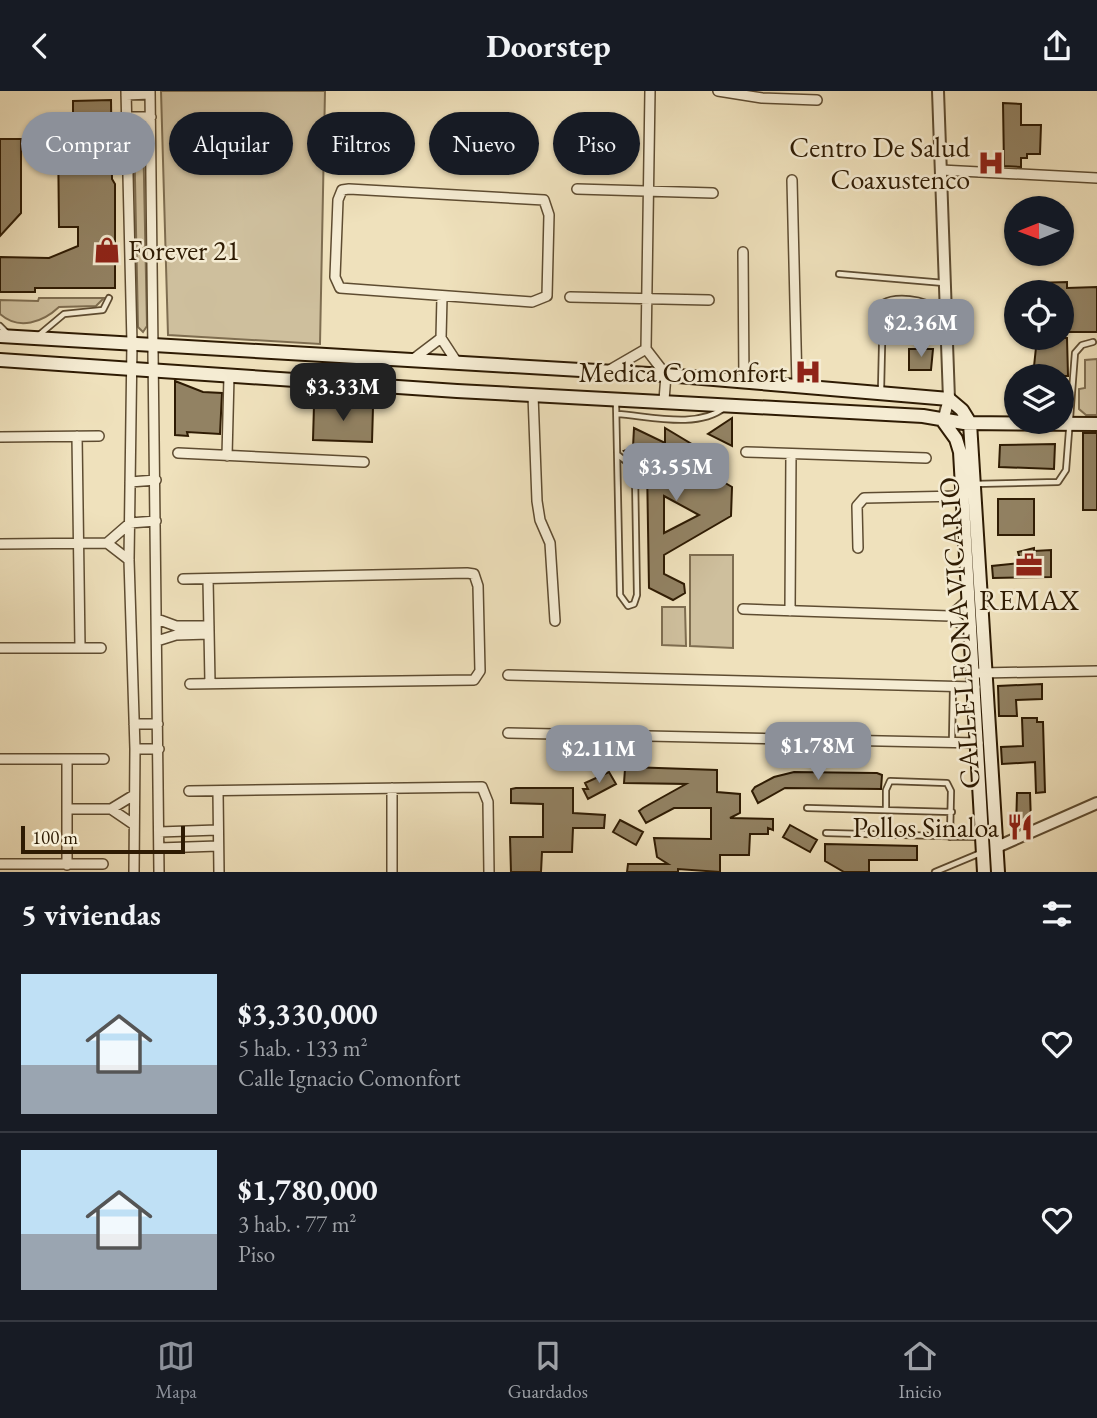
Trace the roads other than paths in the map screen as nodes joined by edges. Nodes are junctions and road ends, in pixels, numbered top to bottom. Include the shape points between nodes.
1 (650, 91) edge
2 (718, 91) edge
3 (938, 91) edge
4 (126, 93) edge
5 (150, 93) edge
6 (817, 100) dead end
7 (126, 112) edge
8 (151, 112) edge
9 (941, 170) junction
10 (128, 175) edge
11 (152, 175) edge
12 (1097, 177) edge
13 (792, 180) dead end
14 (578, 189) dead end
15 (649, 191) junction
16 (713, 193) dead end
17 (743, 252) dead end
18 (839, 274) dead end
19 (945, 283) junction
20 (442, 297) junction
21 (570, 297) dead end
22 (109, 298) dead end
23 (647, 299) junction
24 (709, 300) dead end
25 (0, 326) edge
26 (881, 329) junction
27 (5, 336) edge
28 (36, 338) junction
29 (441, 338) junction
30 (1093, 342) dead end
31 (132, 344) junction
32 (154, 344) junction
33 (646, 349) junction
34 (0, 360) edge
35 (412, 361) junction
36 (458, 364) junction
37 (131, 369) junction
38 (154, 370) junction
39 (1074, 371) edge
40 (606, 372) junction
41 (666, 375) junction
42 (229, 376) junction
43 (744, 381) junction
44 (797, 384) junction
45 (881, 391) junction
46 (533, 395) junction
47 (616, 398) junction
48 (949, 398) junction
49 (664, 400) junction
50 (729, 404) junction
51 (617, 414) junction
52 (943, 421) junction
53 (970, 423) junction
54 (1004, 423) edge
55 (1074, 424) edge
56 (1097, 425) edge
57 (1070, 434) edge
58 (78, 436) junction
59 (99, 436) dead end
60 (0, 437) edge
61 (746, 452) dead end
62 (178, 453) dead end
63 (791, 454) junction
64 (618, 455) junction
65 (227, 456) junction
66 (926, 458) dead end
67 (364, 462) dead end
68 (156, 480) junction
69 (130, 482) junction
70 (973, 484) junction
71 (962, 496) junction
72 (156, 521) junction
73 (130, 523) junction
74 (80, 543) junction
75 (107, 543) junction
76 (0, 544) edge
77 (858, 548) dead end
78 (130, 560) junction
79 (973, 571) junction
80 (183, 579) dead end
81 (208, 579) junction
82 (969, 599) junction
83 (743, 609) dead end
84 (790, 611) junction
85 (950, 616) junction
86 (157, 619) junction
87 (555, 621) dead end
88 (209, 630) junction
89 (176, 631) junction
90 (970, 631) junction
91 (157, 641) junction
92 (80, 647) junction
93 (101, 647) dead end
94 (0, 648) edge
95 (1097, 671) edge
96 (981, 673) junction
97 (508, 675) dead end
98 (210, 683) junction
99 (190, 684) dead end
100 (953, 687) junction
101 (975, 687) junction
102 (134, 724) junction
103 (158, 724) junction
104 (508, 733) dead end
105 (953, 742) junction
106 (978, 743) junction
107 (135, 749) junction
108 (159, 749) junction
109 (0, 759) edge
110 (67, 759) junction
111 (104, 759) dead end
112 (392, 788) junction
113 (189, 792) dead end
114 (218, 792) junction
115 (134, 795) junction
116 (1097, 803) edge
117 (807, 808) dead end
118 (68, 809) junction
119 (111, 809) junction
120 (886, 810) junction
121 (951, 812) junction
122 (133, 824) junction
123 (217, 830) junction
124 (159, 832) junction
125 (825, 833) dead end
126 (950, 837) junction
127 (983, 837) junction
128 (218, 846) junction
129 (997, 847) junction
130 (159, 848) junction
131 (984, 852) junction
132 (0, 864) edge
133 (103, 864) dead end
134 (67, 865) junction
135 (134, 872) edge
136 (159, 872) edge
137 (219, 872) edge
138 (392, 872) edge
139 (489, 872) edge
140 (935, 872) edge
141 (984, 872) edge
142 (998, 872) edge

1 - 15 street
2 - 6 street
3 - 9 street
4 - 5 street
4 - 7 street
5 - 8 street
9 - 12 street
9 - 19 street
10 - 31 street
11 - 32 street
13 - 44 street
14 - 15 street
15 - 16 street
15 - 23 street
17 - 43 street
18 - 19 lane
19 - 48 street
20 - 20 street via 347,290 336,285 342,190 544,200 549,215 547,296 532,302
20 - 29 street
21 - 23 street
22 - 28 lane via 103,310 64,314
23 - 24 street
23 - 33 street
25 - 27 lane
26 - 26 lane via 930,328 934,310 922,301 885,301
26 - 45 lane
27 - 28 main road
28 - 31 main road
29 - 35 street
29 - 36 street
30 - 39 lane via 1075,353
31 - 32 main road
31 - 37 street
32 - 35 main road
32 - 38 street
33 - 40 street
33 - 41 street
34 - 37 main road
35 - 36 main road
36 - 40 main road
37 - 38 main road
37 - 69 street
38 - 42 main road
38 - 68 street
40 - 41 main road
41 - 43 main road
41 - 49 street
42 - 46 main road
42 - 65 street
43 - 44 main road
44 - 45 main road
45 - 48 main road
46 - 47 main road
46 - 87 street via 537,501 550,543
47 - 49 main road
47 - 51 lane
48 - 52 street
48 - 53 main road
49 - 50 main road
50 - 51 lane via 714,416 700,419
50 - 52 main road
51 - 64 lane
52 - 53 main road
52 - 71 main road, CALLE LEONA VICARIO via 960,452
53 - 54 main road
53 - 70 main road, CALLE LEONA VICARIO
55 - 56 main road
57 - 70 lane via 1066,470 1058,482
58 - 59 street
58 - 60 street
58 - 74 street
61 - 63 street
62 - 65 street
63 - 66 street
63 - 84 street
64 - 64 lane via 620,595 628,605 634,604 637,595 635,475 632,466
65 - 67 street
68 - 69 street
68 - 72 street
69 - 73 street
70 - 79 main road, CALLE LEONA VICARIO
71 - 77 street via 864,498 857,506
71 - 79 main road, CALLE LEONA VICARIO
72 - 73 street
72 - 86 street
73 - 75 street
73 - 78 street
74 - 75 street
74 - 76 street
74 - 92 street
75 - 78 street
78 - 102 street
79 - 82 main road, CALLE LEONA VICARIO
79 - 96 main road, CALLE LEONA VICARIO
80 - 81 street
81 - 88 street
81 - 98 street via 474,574 480,659 478,677 468,682
82 - 85 street
82 - 90 main road, CALLE LEONA VICARIO
83 - 84 street
84 - 85 street
85 - 90 street
86 - 89 street
86 - 91 street
88 - 89 street
88 - 98 street
89 - 91 street
90 - 96 main road, CALLE LEONA VICARIO
91 - 103 street
92 - 93 street
92 - 94 street
95 - 96 street
96 - 101 main road, CALLE LEONA VICARIO
96 - 129 main road, CALLE LEONA VICARIO
97 - 100 street
98 - 99 street
100 - 101 street
100 - 105 lane
101 - 106 main road, CALLE LEONA VICARIO
102 - 103 street
102 - 107 street
103 - 108 street
104 - 105 street
105 - 106 street
106 - 127 main road, CALLE LEONA VICARIO
107 - 108 street
107 - 115 street
108 - 124 street
109 - 110 street
110 - 111 street
110 - 118 street
112 - 114 street
112 - 138 street
112 - 139 street via 482,787 488,802
113 - 114 street
114 - 123 street
115 - 119 street
115 - 122 street
116 - 129 street
117 - 120 lane
118 - 119 street
118 - 134 street
119 - 122 street
120 - 121 lane
120 - 121 lane via 890,781 940,782 950,786
121 - 126 lane
122 - 135 street
123 - 124 street
123 - 128 street
124 - 130 street
125 - 126 lane
126 - 127 lane
127 - 131 main road, CALLE LEONA VICARIO
128 - 130 street
128 - 137 street
129 - 142 main road, CALLE LEONA VICARIO
130 - 136 street
131 - 140 lane
131 - 141 main road, CALLE LEONA VICARIO
132 - 134 street
133 - 134 street

